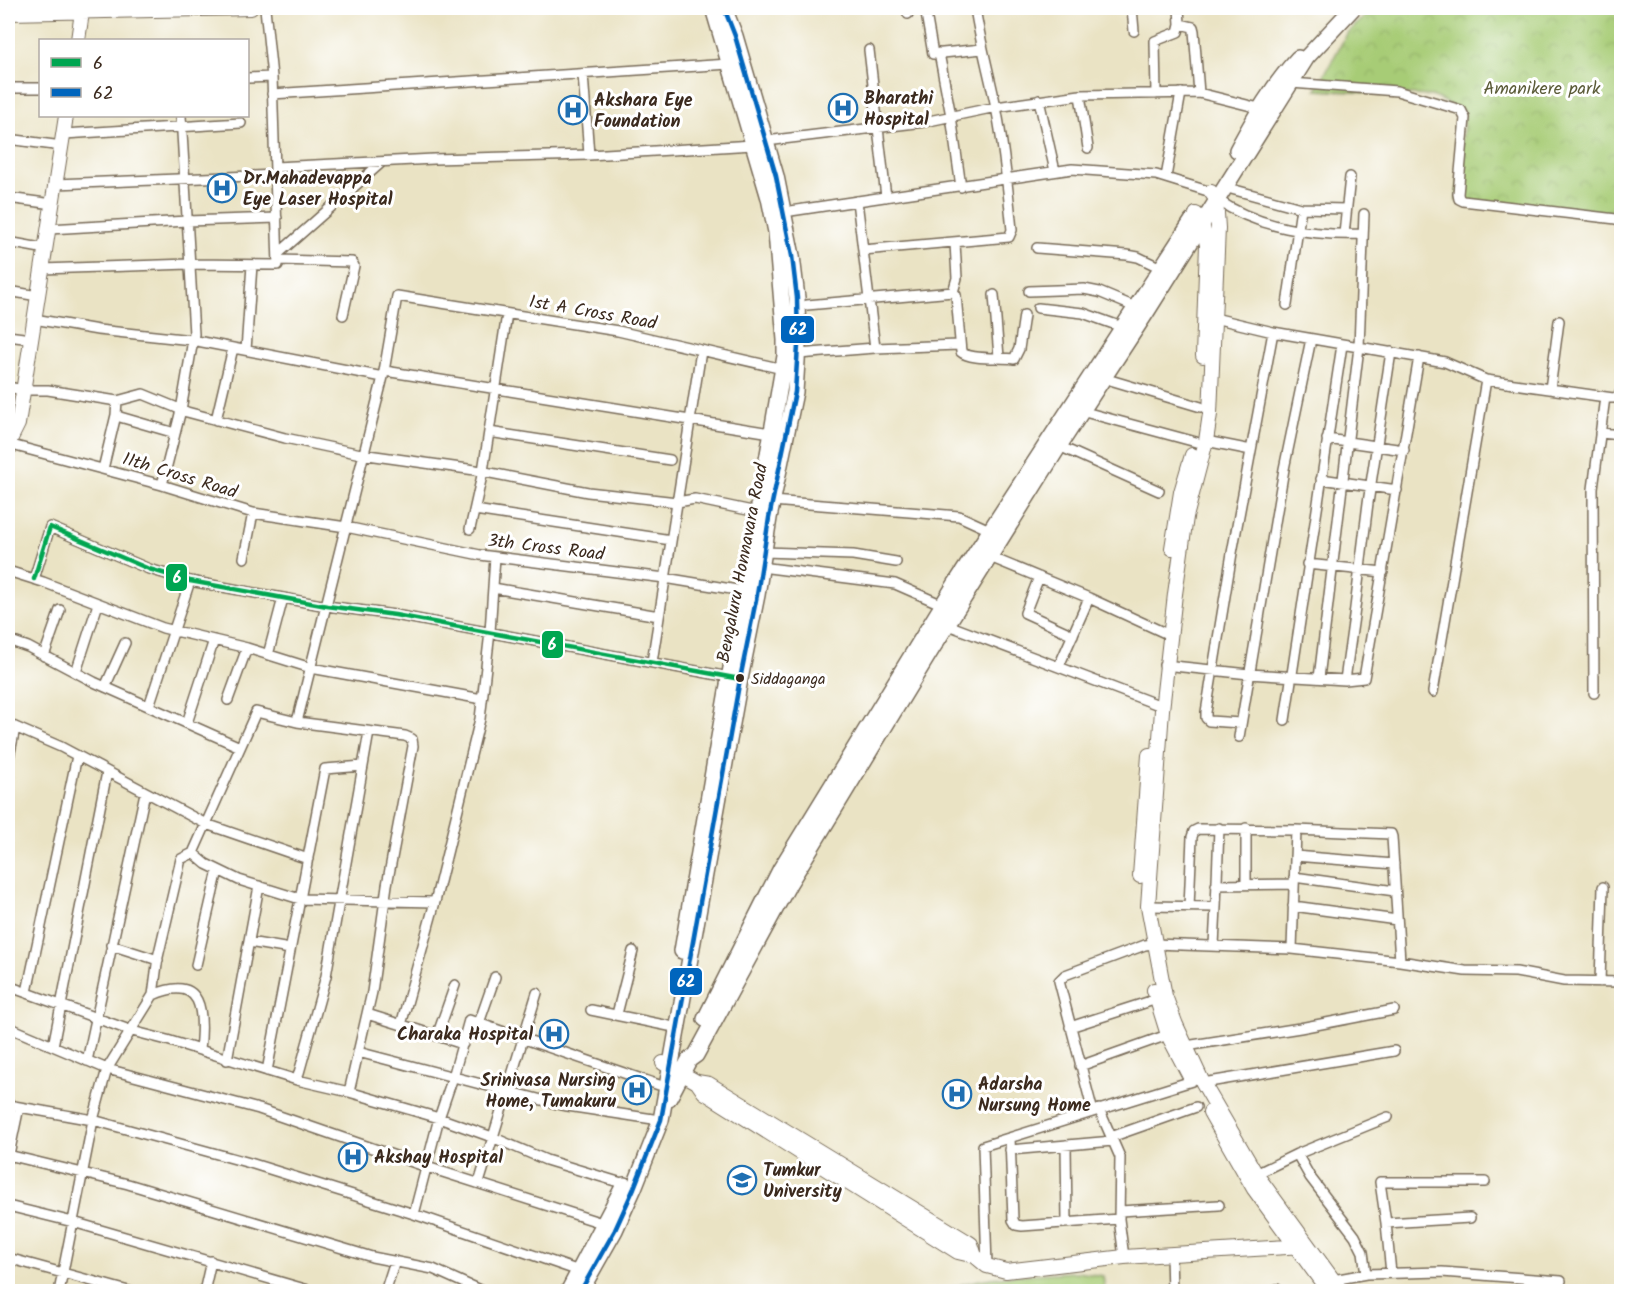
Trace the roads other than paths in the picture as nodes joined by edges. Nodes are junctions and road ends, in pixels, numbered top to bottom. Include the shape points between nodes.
1 (251, 8) edge
2 (265, 8) edge
3 (713, 8) edge
4 (724, 8) edge
5 (926, 8) edge
6 (975, 8) edge
7 (1132, 8) edge
8 (1179, 8) edge
9 (1343, 8) edge
10 (1353, 8) edge
11 (82, 12) junction
12 (8, 14) edge
13 (1180, 24) junction
14 (1134, 31) dead end
15 (78, 39) edge
16 (982, 49) junction
17 (869, 50) dead end
18 (939, 53) junction
19 (729, 64) junction
20 (583, 74) junction
21 (272, 77) junction
22 (249, 78) edge
23 (1291, 83) junction
24 (8, 88) edge
25 (39, 88) edge
26 (1181, 93) junction
27 (1199, 93) junction
28 (272, 94) junction
29 (1080, 94) junction
30 (1156, 94) junction
31 (1039, 100) junction
32 (996, 107) junction
33 (1259, 108) junction
34 (951, 116) junction
35 (66, 117) edge
36 (181, 117) edge
37 (241, 123) dead end
38 (182, 127) junction
39 (879, 128) junction
40 (8, 139) edge
41 (63, 140) junction
42 (760, 143) junction
43 (1088, 148) dead end
44 (589, 155) junction
45 (382, 162) junction
46 (275, 171) junction
47 (1055, 171) junction
48 (1166, 177) junction
49 (1350, 177) dead end
50 (186, 179) junction
51 (1007, 179) junction
52 (56, 184) junction
53 (961, 187) junction
54 (1217, 192) junction
55 (886, 197) junction
56 (8, 198) edge
57 (857, 201) junction
58 (53, 204) junction
59 (1301, 208) junction
60 (1346, 209) junction
61 (784, 212) junction
62 (1364, 214) dead end
63 (277, 218) junction
64 (1199, 218) junction
65 (187, 221) junction
66 (1622, 222) edge
67 (49, 230) junction
68 (1298, 231) junction
69 (1344, 234) junction
70 (1364, 234) junction
71 (8, 242) edge
72 (955, 243) junction
73 (1037, 248) dead end
74 (45, 249) junction
75 (863, 250) junction
76 (278, 257) junction
77 (189, 264) junction
78 (252, 265) junction
79 (1161, 268) junction
80 (42, 269) junction
81 (8, 291) edge
82 (1029, 291) dead end
83 (953, 292) junction
84 (994, 295) dead end
85 (38, 296) junction
86 (870, 298) junction
87 (807, 305) dead end
88 (1287, 305) dead end
89 (1135, 307) junction
90 (1038, 308) dead end
91 (507, 314) junction
92 (343, 315) dead end
93 (1024, 315) dead end
94 (1210, 317) junction
95 (34, 319) junction
96 (1559, 321) dead end
97 (1122, 327) junction
98 (1273, 332) junction
99 (8, 336) edge
100 (31, 339) junction
101 (1311, 339) junction
102 (192, 340) junction
103 (959, 345) junction
104 (1342, 345) junction
105 (1359, 347) junction
106 (233, 348) junction
107 (875, 348) junction
108 (246, 350) junction
109 (701, 351) junction
110 (1391, 352) junction
111 (798, 354) junction
112 (999, 357) junction
113 (1419, 357) junction
114 (783, 369) junction
115 (384, 374) junction
116 (1098, 377) junction
117 (1486, 380) junction
118 (8, 387) edge
119 (495, 389) junction
120 (1550, 389) junction
121 (23, 390) junction
122 (1334, 390) junction
123 (1622, 390) edge
124 (1353, 393) junction
125 (1605, 397) junction
126 (117, 401) junction
127 (1201, 407) junction
128 (181, 410) junction
129 (1081, 411) junction
130 (116, 415) junction
131 (216, 420) junction
132 (690, 420) junction
133 (489, 432) junction
134 (175, 433) junction
135 (1600, 433) junction
136 (771, 434) junction
137 (1622, 435) edge
138 (1327, 440) junction
139 (1201, 442) junction
140 (1347, 442) junction
141 (8, 444) edge
142 (1059, 446) junction
143 (1377, 446) junction
144 (1251, 450) junction
145 (1404, 450) junction
146 (364, 454) junction
147 (670, 460) dead end
148 (103, 469) junction
149 (483, 471) junction
150 (1321, 478) junction
151 (1343, 482) junction
152 (162, 485) junction
153 (1371, 486) junction
154 (1397, 490) junction
155 (1159, 491) dead end
156 (772, 501) junction
157 (677, 502) junction
158 (475, 510) junction
159 (757, 512) junction
160 (253, 513) junction
161 (346, 527) junction
162 (470, 529) dead end
163 (997, 533) junction
164 (671, 540) junction
165 (495, 557) junction
166 (990, 557) junction
167 (244, 558) dead end
168 (763, 559) junction
169 (896, 562) dead end
170 (1308, 564) junction
171 (1333, 568) junction
172 (1360, 569) junction
173 (8, 571) edge
174 (1383, 572) junction
175 (1039, 577) junction
176 (665, 578) junction
177 (34, 579) junction
178 (190, 581) junction
179 (493, 588) junction
180 (743, 591) junction
181 (283, 598) junction
182 (1089, 598) junction
183 (98, 604) junction
184 (943, 605) junction
185 (327, 606) junction
186 (60, 610) dead end
187 (660, 616) junction
188 (948, 625) junction
189 (175, 630) junction
190 (489, 633) junction
191 (1165, 633) junction
192 (1073, 635) junction
193 (8, 640) edge
194 (214, 640) junction
195 (125, 643) dead end
196 (247, 648) junction
197 (268, 655) junction
198 (44, 656) junction
199 (652, 662) junction
200 (1164, 665) junction
201 (1059, 666) junction
202 (311, 668) junction
203 (1212, 670) junction
204 (76, 672) junction
205 (1249, 674) junction
206 (1291, 676) junction
207 (734, 678) junction
208 (1319, 678) junction
209 (1345, 680) junction
210 (105, 687) junction
211 (1433, 692) dead end
212 (1594, 693) dead end
213 (482, 699) junction
214 (228, 700) dead end
215 (1156, 704) junction
216 (149, 706) junction
217 (1285, 720) dead end
218 (297, 722) junction
219 (187, 723) junction
220 (1241, 723) junction
221 (11, 726) edge
222 (369, 732) junction
223 (1239, 737) dead end
224 (240, 747) junction
225 (77, 756) junction
226 (8, 762) edge
227 (363, 766) junction
228 (107, 772) junction
229 (145, 793) junction
230 (206, 824) junction
231 (1219, 828) junction
232 (1246, 828) junction
233 (1296, 830) junction
234 (193, 854) junction
235 (1295, 856) junction
236 (308, 859) junction
237 (1394, 864) junction
238 (218, 870) junction
239 (1294, 880) junction
240 (1246, 884) junction
241 (1216, 885) junction
242 (260, 886) junction
243 (1603, 887) dead end
244 (1395, 891) junction
245 (300, 898) junction
246 (339, 900) junction
247 (385, 900) junction
248 (435, 902) junction
249 (1148, 906) junction
250 (1293, 906) junction
251 (1189, 907) junction
252 (1216, 907) junction
253 (1397, 920) junction
254 (249, 942) junction
255 (1149, 944) junction
256 (111, 945) junction
257 (1214, 945) junction
258 (290, 949) junction
259 (1292, 949) junction
260 (633, 951) dead end
261 (158, 960) junction
262 (1400, 961) junction
263 (196, 965) dead end
264 (495, 977) dead end
265 (1600, 982) junction
266 (1622, 982) edge
267 (455, 985) dead end
268 (8, 986) edge
269 (27, 992) junction
270 (537, 993) dead end
271 (153, 995) junction
272 (1156, 999) junction
273 (61, 1005) junction
274 (591, 1010) dead end
275 (1394, 1010) dead end
276 (367, 1014) junction
277 (617, 1014) junction
278 (96, 1020) junction
279 (674, 1021) junction
280 (479, 1023) junction
281 (401, 1024) junction
282 (8, 1027) edge
283 (1070, 1027) junction
284 (132, 1031) junction
285 (1173, 1033) junction
286 (697, 1035) junction
287 (437, 1036) junction
288 (523, 1038) junction
289 (463, 1044) junction
290 (53, 1046) junction
291 (1185, 1046) junction
292 (200, 1050) junction
293 (1395, 1051) dead end
294 (358, 1052) junction
295 (227, 1060) junction
296 (87, 1061) junction
297 (676, 1066) junction
298 (1080, 1066) junction
299 (107, 1070) junction
300 (267, 1071) junction
301 (453, 1077) junction
302 (297, 1080) junction
303 (1198, 1082) junction
304 (659, 1085) junction
305 (507, 1090) junction
306 (349, 1092) junction
307 (8, 1106) edge
308 (19, 1107) junction
309 (1196, 1107) dead end
310 (658, 1110) junction
311 (1096, 1111) junction
312 (1388, 1117) dead end
313 (439, 1118) junction
314 (93, 1120) junction
315 (492, 1137) junction
316 (1010, 1138) junction
317 (1112, 1139) junction
318 (1066, 1145) junction
319 (1010, 1150) junction
320 (1298, 1154) junction
321 (8, 1157) edge
322 (427, 1167) junction
323 (84, 1173) junction
324 (1256, 1174) junction
325 (1485, 1182) dead end
326 (479, 1184) junction
327 (625, 1184) junction
328 (1220, 1205) dead end
329 (8, 1206) edge
330 (414, 1214) junction
331 (1119, 1215) junction
332 (1470, 1218) dead end
333 (73, 1222) junction
334 (1067, 1223) junction
335 (1386, 1223) junction
336 (605, 1224) junction
337 (1302, 1246) junction
338 (1171, 1254) junction
339 (1124, 1257) junction
340 (8, 1258) edge
341 (211, 1261) junction
342 (395, 1261) junction
343 (987, 1266) junction
344 (62, 1273) junction
345 (584, 1273) junction
346 (1391, 1273) junction
347 (1366, 1274) junction
348 (1335, 1288) edge
349 (59, 1292) edge
350 (132, 1292) edge
351 (204, 1292) edge
352 (315, 1292) edge
353 (385, 1292) edge
354 (484, 1292) edge
355 (568, 1292) edge
356 (580, 1292) edge
357 (1172, 1292) edge
358 (1554, 1292) edge

1 - 11 main road
2 - 21 street
3 - 19 main road, Bengaluru Honnavara Road
4 - 42 main road, Bengaluru Honnavara Road via 735,36
5 - 18 street via 933,54
6 - 16 street
7 - 14 street
8 - 13 street
9 - 33 main road via 1280,78
10 - 23 main road via 1307,57
11 - 12 main road
11 - 15 main road
13 - 27 street via 1193,27
13 - 30 street via 1178,32 1155,41
16 - 18 street
16 - 32 street
17 - 39 street
18 - 34 street
19 - 20 street
19 - 42 main road, Bengaluru Honnavara Road
20 - 28 street
20 - 44 street
21 - 22 street
21 - 28 street
23 - 54 main road
23 - 66 street via 1397,91 1461,110 1465,118 1458,195 1463,201
24 - 25 street
26 - 27 street
26 - 30 street
26 - 48 street
27 - 33 street
28 - 46 street
29 - 30 street
29 - 31 street
29 - 43 street
31 - 32 street
31 - 47 street
32 - 34 street
32 - 51 street
33 - 54 main road
34 - 39 street
34 - 53 street
35 - 41 main road
36 - 38 street
37 - 38 street
38 - 41 street
38 - 50 street
39 - 42 street
39 - 55 street
40 - 41 street
41 - 52 main road
42 - 44 street
42 - 61 main road, Bengaluru Honnavara Road
42 - 114 main road, Bengaluru Honnavara Road via 776,232 785,340
44 - 45 street
45 - 46 street
45 - 76 street
46 - 50 street
46 - 63 street
47 - 48 street
47 - 51 street
48 - 54 street
49 - 60 street
50 - 52 street
50 - 65 street
51 - 53 street
51 - 72 street via 1012,230 1009,237
52 - 58 main road
53 - 55 street
54 - 59 street
54 - 64 main road
54 - 68 street via 1236,212
54 - 94 main road via 1217,262
55 - 57 street
56 - 58 street
57 - 61 street
57 - 75 street
58 - 67 main road
59 - 60 street
59 - 68 street
60 - 69 street
61 - 111 main road, Bengaluru Honnavara Road via 797,298
62 - 70 street
63 - 65 street
63 - 76 street
64 - 79 main road
64 - 94 main road via 1208,245
64 - 116 main road
65 - 67 street
65 - 77 street
67 - 74 main road
68 - 69 street
68 - 88 street
69 - 70 street
70 - 105 street
71 - 74 street
72 - 75 street
72 - 83 street via 957,278
73 - 79 street via 1128,255
74 - 80 main road
75 - 86 street
76 - 78 street via 278,265
76 - 92 street via 352,262
77 - 78 street
77 - 80 street
77 - 102 street
78 - 108 street
79 - 89 main road
80 - 85 main road
81 - 85 street
82 - 89 street via 1084,289
83 - 86 street
83 - 103 street
84 - 112 street
85 - 95 main road
86 - 87 street
86 - 107 street
89 - 97 main road
90 - 97 street via 1083,313
91 - 109 street, 1st A Cross Road via 618,331
91 - 115 street, 1st A Cross Road via 397,296
91 - 119 street
93 - 112 street via 1014,359
94 - 98 street
94 - 127 main road
94 - 139 main road via 1210,414
95 - 100 main road
95 - 102 street
96 - 120 street
97 - 116 main road
98 - 101 street
98 - 144 street
99 - 100 street
100 - 121 main road
101 - 104 street
101 - 205 street
102 - 106 street
102 - 128 street
103 - 107 street
103 - 112 street via 965,356
104 - 105 street
104 - 122 street
105 - 110 street
105 - 124 street
106 - 108 street
106 - 131 street
107 - 111 street
108 - 115 street
109 - 114 street, 1st A Cross Road
109 - 132 street
110 - 113 street
110 - 143 street
111 - 156 main road, Bengaluru Honnavara Road via 795,392
113 - 117 street via 1445,362
113 - 145 street
114 - 136 main road, Bengaluru Honnavara Road
115 - 119 street
115 - 146 street
116 - 127 street
116 - 129 main road
116 - 163 main road
117 - 120 street
117 - 211 street
118 - 121 street
119 - 132 street
119 - 133 street
120 - 125 street
121 - 126 street
121 - 141 main road via 18,424
122 - 124 street
122 - 138 street
123 - 125 street via 1618,397
124 - 140 street
125 - 135 street
126 - 128 street via 143,394
126 - 130 street
127 - 139 main road
128 - 131 street
128 - 134 street
129 - 139 street
129 - 142 main road
130 - 134 street
130 - 148 street
131 - 146 street
132 - 136 street
132 - 157 street
133 - 147 street
133 - 149 street
134 - 152 street
135 - 137 street
135 - 212 street via 1593,496
136 - 159 main road, Bengaluru Honnavara Road
138 - 140 street
138 - 150 street
139 - 144 street
139 - 191 main road via 1181,492
139 - 200 main road
140 - 143 street
140 - 151 street
141 - 148 street, 11th Cross Road
142 - 155 street
142 - 163 main road
143 - 145 street
143 - 153 street
144 - 203 street
145 - 154 street
146 - 149 street
146 - 161 street
148 - 152 street, 11th Cross Road
149 - 157 street via 588,492
149 - 158 street
150 - 151 street
150 - 170 street
151 - 153 street
151 - 171 street
152 - 160 street, 11th Cross Road
153 - 154 street
153 - 172 street
154 - 174 street
156 - 163 street via 959,516
156 - 168 main road, Bengaluru Honnavara Road
157 - 159 street via 695,500
157 - 164 street
158 - 162 street
158 - 164 street
159 - 180 main road, Bengaluru Honnavara Road
160 - 161 street, 11th Cross Road
160 - 167 street
161 - 165 street, 3th Cross Road
161 - 185 street
163 - 166 main road
163 - 184 main road
164 - 176 street
165 - 176 street, 3th Cross Road
165 - 179 street
166 - 175 street
166 - 188 main road
168 - 169 street via 853,555
168 - 184 street via 895,584
168 - 207 main road, Bengaluru Honnavara Road
170 - 171 street
170 - 206 street
171 - 172 street
171 - 208 street
172 - 174 street
172 - 209 street
173 - 177 street
174 - 209 street via 1366,674 1359,680
175 - 182 street
175 - 192 street via 1025,613
176 - 180 street, 3th Cross Road
176 - 187 street
177 - 178 street via 50,527 149,569
177 - 183 street
178 - 181 street
178 - 189 street
179 - 187 street
179 - 190 street
180 - 207 main road, Bengaluru Honnavara Road
181 - 185 street
181 - 197 street
182 - 191 street
182 - 192 street
183 - 189 street
183 - 204 street
184 - 286 main road via 780,870
185 - 190 street
185 - 202 street
186 - 198 street
187 - 199 street
188 - 201 street
188 - 297 main road via 790,882 696,1055
189 - 194 street
189 - 216 street
190 - 199 street
190 - 213 street
191 - 200 main road
192 - 201 street
193 - 198 street
194 - 196 street
194 - 219 street
195 - 210 street
196 - 197 street
196 - 214 street
197 - 202 street
198 - 204 street
199 - 207 street
200 - 203 street
200 - 215 main road
200 - 249 main road
201 - 215 street
202 - 213 street
202 - 218 street
203 - 205 street
203 - 220 street via 1206,718
204 - 210 street
205 - 206 street
205 - 220 street
206 - 208 street
206 - 217 street
207 - 279 main road, Bengaluru Honnavara Road
208 - 209 street
210 - 216 street
213 - 248 street
215 - 255 main road via 1141,856 1141,902
216 - 219 street
218 - 222 street
218 - 224 street via 256,712
219 - 224 street
220 - 223 street
221 - 225 street
221 - 226 street
222 - 227 street
222 - 247 street via 405,736 412,739 413,746
224 - 230 street
225 - 228 street
225 - 269 street
227 - 236 street via 325,769
227 - 246 street
228 - 229 street
228 - 273 street
229 - 230 street
229 - 256 street
230 - 234 street
230 - 236 street
231 - 232 street
231 - 241 street
231 - 251 street via 1194,831
232 - 233 street
232 - 240 street
233 - 235 street
233 - 237 street via 1390,834
234 - 238 street
234 - 261 street via 181,859
235 - 237 street
235 - 239 street
236 - 245 street
237 - 244 street
238 - 242 street
238 - 263 street
239 - 240 street
239 - 244 street
239 - 250 street
240 - 241 street
241 - 252 street
242 - 245 street
242 - 254 street
243 - 265 street
244 - 253 street
245 - 246 street
245 - 258 street
246 - 247 street
246 - 302 street via 326,976
247 - 248 street
247 - 276 street
248 - 281 street
249 - 251 street
249 - 255 main road
250 - 253 street
250 - 259 street
251 - 252 street
252 - 257 street
253 - 262 street
254 - 258 street
254 - 295 street
255 - 257 street
255 - 272 main road
255 - 283 street via 1065,975 1059,981
255 - 285 main road
256 - 261 street
256 - 278 street
257 - 259 street
258 - 300 street
259 - 262 street
260 - 277 street
261 - 271 street
262 - 265 street via 1465,971 1516,972 1564,981
264 - 280 street
265 - 266 street
267 - 287 street
268 - 269 street
269 - 273 street
270 - 288 street
271 - 284 street
271 - 292 street via 180,989 197,999 202,1009
272 - 283 street
272 - 285 main road
273 - 278 street
273 - 290 street
274 - 277 street
275 - 291 street
276 - 281 street
276 - 294 street
277 - 279 street
278 - 284 street
278 - 296 street
279 - 286 main road via 685,1035
279 - 297 main road, Bengaluru Honnavara Road
280 - 288 street
280 - 289 street via 469,1020
281 - 287 street
282 - 290 street
283 - 298 street
284 - 292 street
284 - 299 street
285 - 291 main road
285 - 298 street
285 - 303 main road
286 - 297 main road
287 - 289 street
288 - 304 street
288 - 305 street
289 - 301 street
290 - 296 street
291 - 303 main road
292 - 295 street
293 - 303 street
294 - 301 street
294 - 306 street
295 - 300 street
296 - 299 street
297 - 304 main road, Bengaluru Honnavara Road
297 - 310 main road, Bengaluru Honnavara Road
297 - 343 main road via 704,1092 958,1252 975,1256
298 - 311 street
299 - 314 street
299 - 322 street via 259,1109
300 - 302 street
301 - 305 street
301 - 313 street
302 - 306 street
303 - 311 street
303 - 324 main road
303 - 337 main road via 1254,1189
304 - 310 main road, Bengaluru Honnavara Road
305 - 310 street via 577,1109
305 - 315 street
306 - 313 street
307 - 308 street
308 - 314 street
308 - 321 street
309 - 317 street
310 - 327 main road, Bengaluru Honnavara Road
310 - 345 main road, Bengaluru Honnavara Road via 661,1120 634,1188
311 - 316 street
311 - 317 street
312 - 320 street
313 - 315 street
313 - 322 street
314 - 323 street
314 - 330 street
315 - 326 street
315 - 327 street via 546,1160
316 - 319 street
316 - 343 street via 983,1146
317 - 318 street
317 - 331 street via 1120,1156
318 - 319 street
318 - 334 street
319 - 334 street via 1012,1220 1022,1226
320 - 324 street
320 - 347 street via 1310,1177 1355,1236 1363,1252
321 - 323 street
322 - 326 street
322 - 330 street
323 - 333 street
323 - 342 street
324 - 337 main road
325 - 335 street via 1380,1182
326 - 336 street
327 - 336 main road, Bengaluru Honnavara Road
328 - 331 street
329 - 333 street
330 - 345 street
331 - 334 street
331 - 339 street
332 - 335 street
333 - 341 street
333 - 344 street
335 - 346 street
336 - 345 main road, Bengaluru Honnavara Road
337 - 338 main road
337 - 348 main road
338 - 339 main road
338 - 357 street
339 - 343 main road via 1006,1271
340 - 344 street
341 - 351 street
341 - 352 street
342 - 353 street
342 - 354 street via 433,1269
344 - 349 street
344 - 350 street
345 - 355 main road, Bengaluru Honnavara Road
345 - 356 main road, Bengaluru Honnavara Road
346 - 347 street
346 - 358 street via 1442,1272 1557,1281
347 - 348 street

